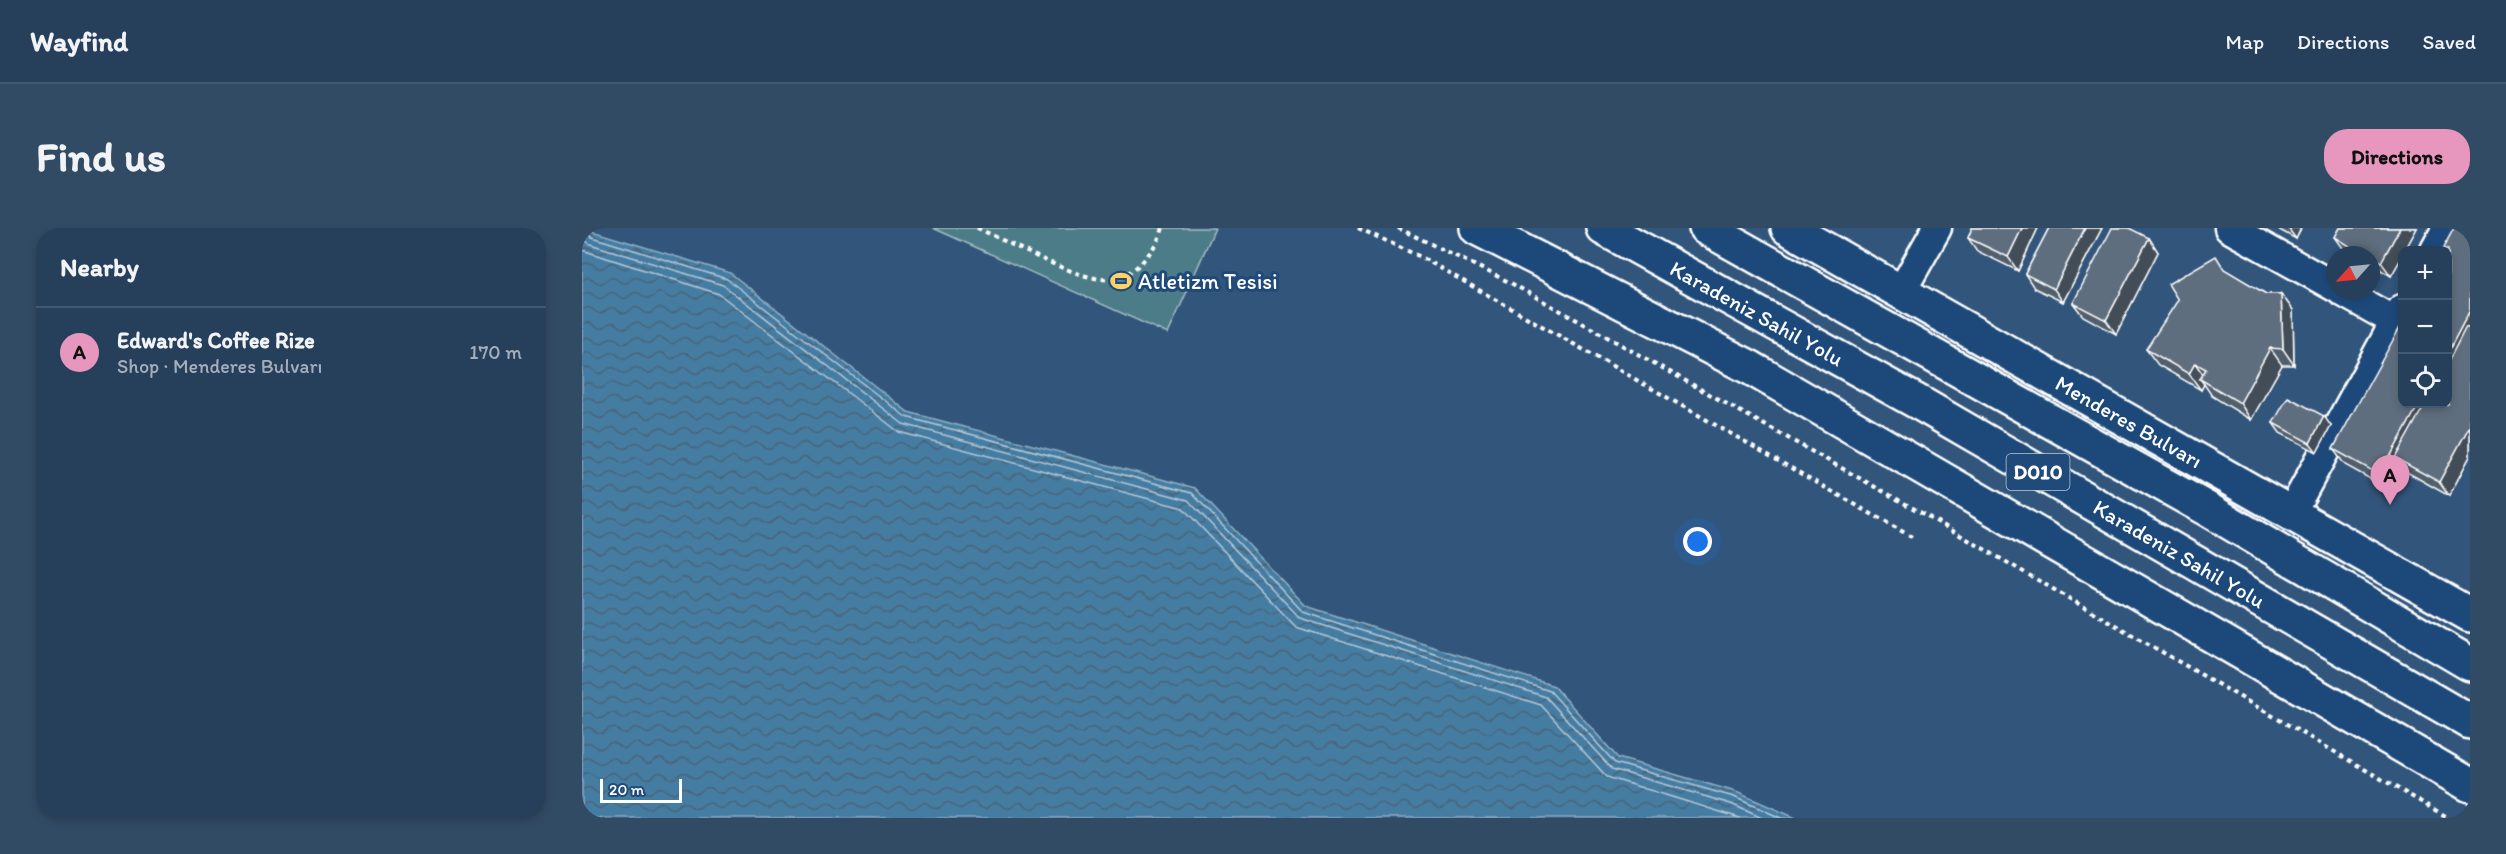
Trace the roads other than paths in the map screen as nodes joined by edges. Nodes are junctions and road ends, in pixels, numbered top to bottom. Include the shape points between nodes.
1 (1477, 228) edge
2 (1603, 228) edge
3 (1706, 228) edge
4 (1788, 228) edge
5 (1938, 228) edge
6 (2229, 228) edge
7 (2447, 228) edge
8 (2437, 246) edge
9 (2326, 282) edge
10 (1901, 292) junction
11 (2363, 300) edge
12 (2398, 315) edge
13 (2398, 317) edge
14 (2291, 513) junction
15 (2470, 615) edge
16 (2470, 664) edge
17 (2470, 722) edge
18 (2470, 785) edge

1 - 18 main road via 1751,368
2 - 17 main road, Karadeniz Sahil Yolu / D010 via 1923,405
3 - 16 main road via 2207,509
4 - 10 main road, Menderes Bulvarı
5 - 10 street
6 - 9 street
7 - 8 street
10 - 14 main road, Menderes Bulvarı
11 - 12 street
13 - 14 street
14 - 15 main road, Menderes Bulvarı

